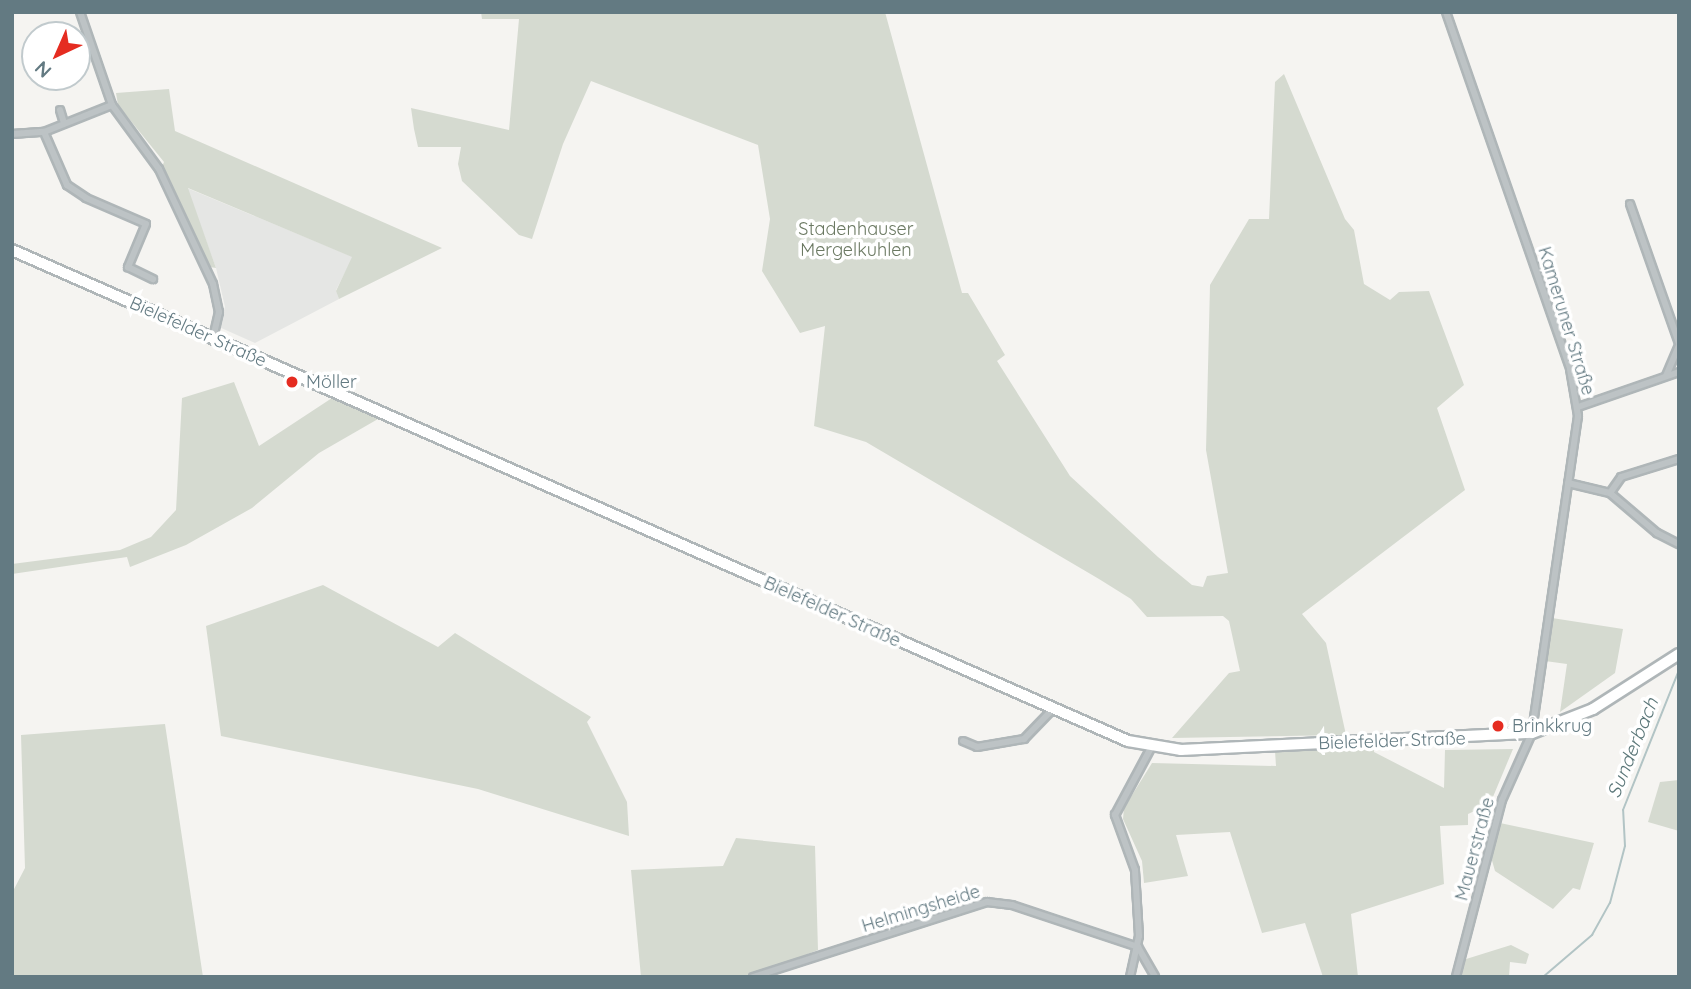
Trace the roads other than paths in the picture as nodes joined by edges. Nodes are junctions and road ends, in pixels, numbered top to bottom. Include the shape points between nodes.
1 (80, 12) edge
2 (1446, 12) edge
3 (112, 105) junction
4 (61, 110) dead end
5 (64, 122) junction
6 (44, 132) junction
7 (12, 134) edge
8 (1630, 204) dead end
9 (12, 250) edge
10 (153, 279) dead end
11 (213, 339) junction
12 (1679, 344) edge
13 (1679, 372) edge
14 (1666, 376) junction
15 (1578, 407) junction
16 (1679, 459) edge
17 (1568, 483) junction
18 (1610, 493) junction
19 (1679, 544) edge
20 (1679, 654) edge
21 (1053, 709) junction
22 (1532, 733) junction
23 (963, 741) dead end
24 (1152, 746) junction
25 (1138, 947) junction
26 (753, 977) edge
27 (1130, 977) edge
28 (1155, 977) edge
29 (1456, 977) edge

1 - 3 street
2 - 15 street, Kameruner Straße via 1570,369
3 - 5 street
3 - 11 street via 159,169 213,284 219,312
4 - 5 street
5 - 6 street
6 - 7 street
6 - 10 street via 67,185 146,225 128,267
8 - 12 street
9 - 11 main road, Bielefelder Straße
11 - 21 main road, Bielefelder Straße
12 - 14 street
13 - 14 street
14 - 15 street
15 - 17 street, Kameruner Straße
16 - 18 street via 1621,477
17 - 18 street
17 - 22 street, Kameruner Straße
18 - 19 street via 1669,542
20 - 22 main road, Bielefelder Straße via 1594,709
21 - 23 street via 1024,739 977,747
21 - 24 main road, Bielefelder Straße
22 - 24 main road, Bielefelder Straße via 1181,750
22 - 29 street, Mauerstraße via 1502,800
24 - 25 street via 1115,815 1135,870
25 - 26 street, Helmingsheide via 1012,905 987,902
25 - 27 street
25 - 28 street

